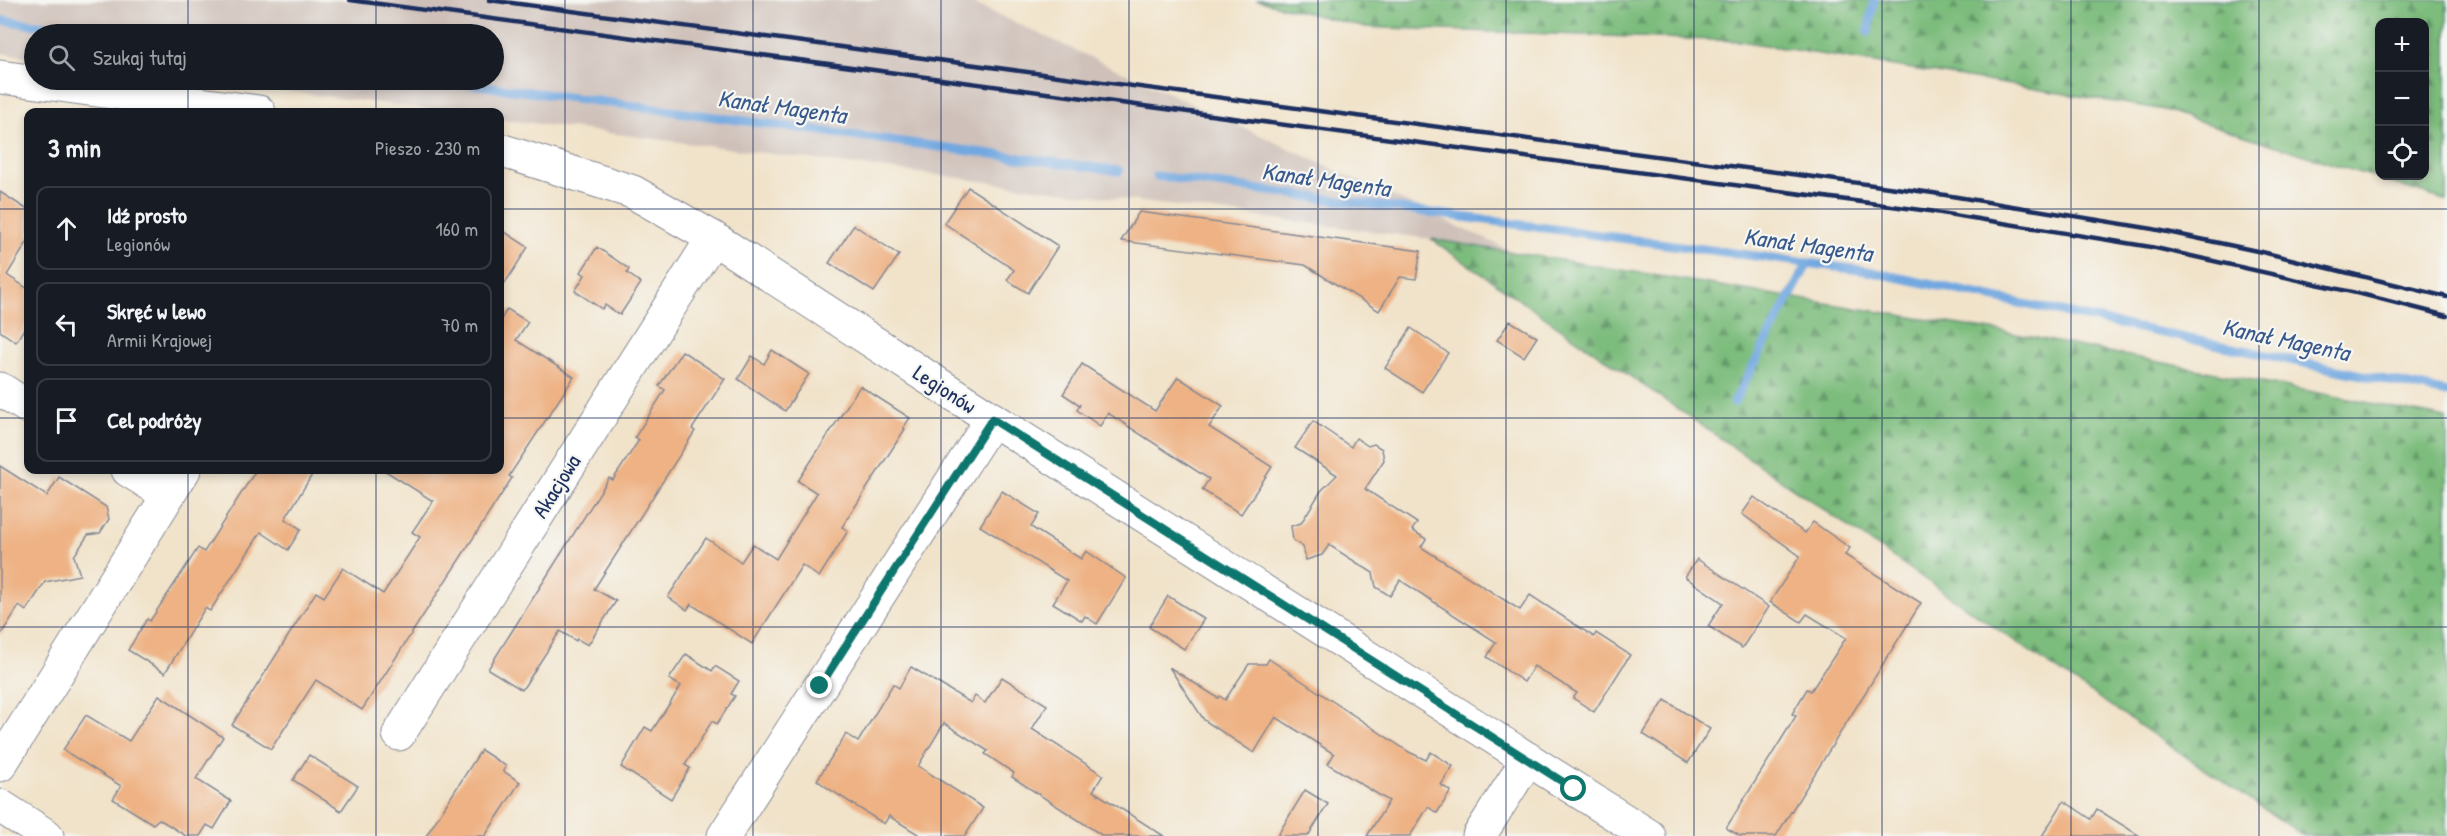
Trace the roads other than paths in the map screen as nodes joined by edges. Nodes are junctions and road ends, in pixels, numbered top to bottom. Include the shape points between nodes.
1 (0, 77) edge
2 (24, 80) edge
3 (96, 90) edge
4 (229, 108) edge
5 (504, 151) edge
6 (714, 238) junction
7 (0, 388) edge
8 (24, 404) edge
9 (992, 419) junction
10 (144, 474) edge
11 (176, 482) edge
12 (399, 734) dead end
13 (1528, 759) junction
14 (0, 765) edge
15 (0, 806) edge
16 (47, 836) edge
17 (724, 836) edge
18 (1479, 836) edge
19 (1649, 836) edge

1 - 2 street
3 - 4 street
5 - 6 street, Legionów via 633,192
6 - 9 street, Legionów
6 - 12 street, Akacjowa
7 - 8 street
9 - 13 street, Legionów
9 - 17 street
10 - 11 street
11 - 14 street
13 - 18 street
13 - 19 street, Legionów
15 - 16 street

